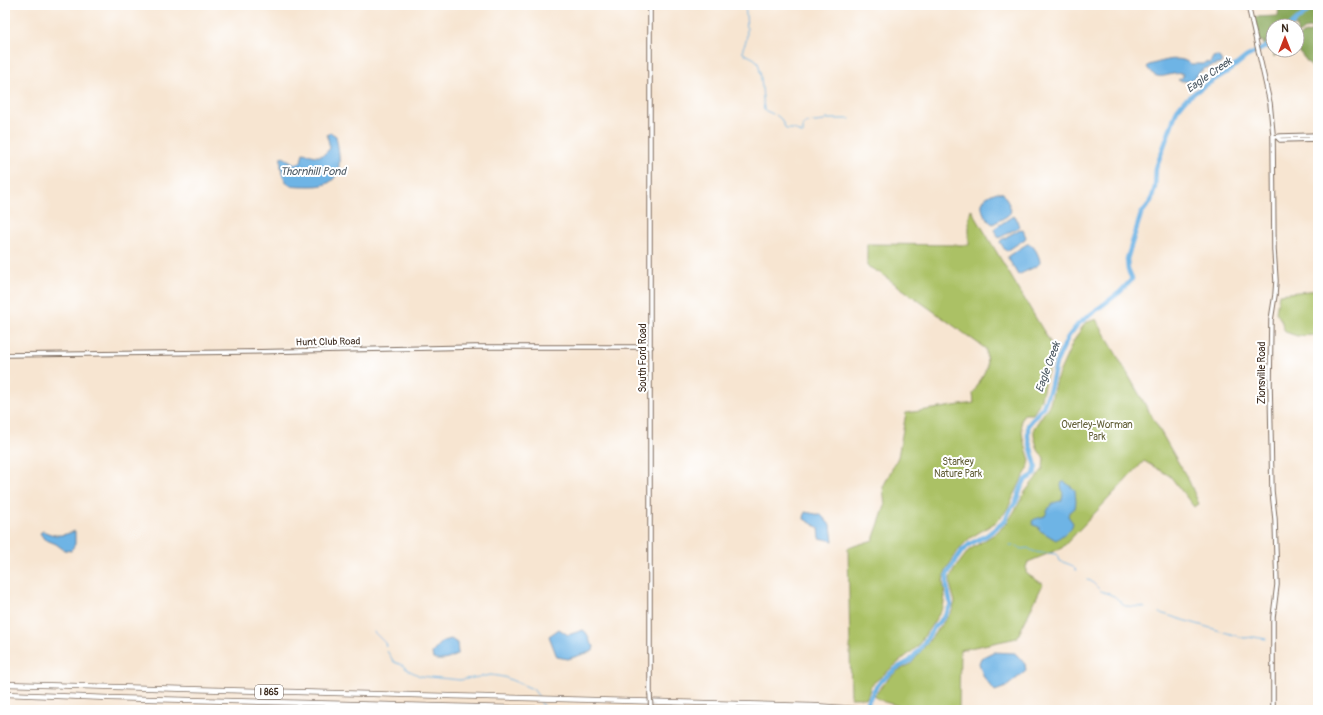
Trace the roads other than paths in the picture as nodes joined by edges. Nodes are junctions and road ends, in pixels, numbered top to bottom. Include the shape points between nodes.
1 (650, 5) edge
2 (1248, 5) edge
3 (1318, 135) edge
4 (1275, 138) junction
5 (1318, 139) edge
6 (651, 348) junction
7 (5, 355) edge
8 (5, 684) edge
9 (5, 694) edge
10 (591, 710) edge
11 (651, 710) edge
12 (874, 710) edge
13 (1273, 710) edge

1 - 6 main road, South Ford Road
2 - 4 main road, Zionsville Road
3 - 4 main road
4 - 5 main road
4 - 13 main road, Zionsville Road via 1276,281 1271,320 1270,383 1277,585 1273,616
6 - 7 main road, Hunt Club Road via 475,347
6 - 11 main road, South Ford Road, bridge
8 - 12 highway, I 865
9 - 10 highway, I 865

